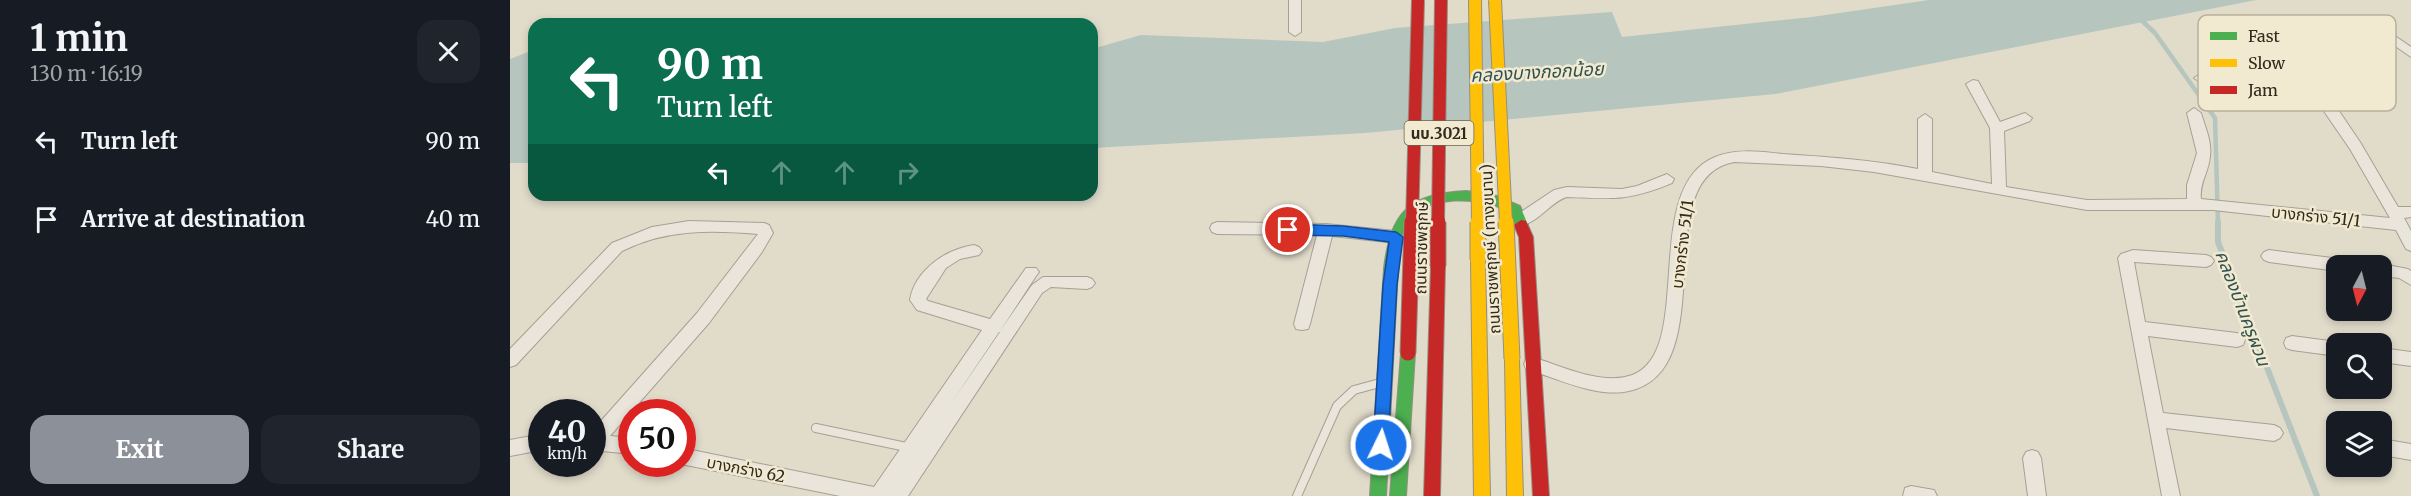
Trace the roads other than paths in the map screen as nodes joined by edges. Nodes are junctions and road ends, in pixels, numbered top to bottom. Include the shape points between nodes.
1 (1294, 0) edge
2 (1418, 0) edge
3 (1441, 0) edge
4 (1475, 0) edge
5 (1495, 0) edge
6 (1295, 32) dead end
7 (2396, 41) edge
8 (2411, 53) edge
9 (1973, 84) dead end
10 (2333, 111) edge
11 (2194, 113) dead end
12 (2025, 118) dead end
13 (1925, 120) dead end
14 (1997, 128) junction
15 (1925, 175) junction
16 (1666, 179) dead end
17 (1999, 191) junction
18 (2195, 204) junction
19 (2411, 212) edge
20 (2398, 219) junction
21 (1520, 220) junction
22 (1217, 228) dead end
23 (1326, 230) junction
24 (1396, 237) junction
25 (2411, 245) edge
26 (974, 251) dead end
27 (2269, 256) dead end
28 (2206, 261) dead end
29 (2326, 263) edge
30 (2392, 271) edge
31 (1031, 273) dead end
32 (2411, 279) edge
33 (1087, 284) dead end
34 (1302, 324) dead end
35 (994, 327) junction
36 (2138, 328) junction
37 (2237, 340) dead end
38 (2292, 343) dead end
39 (2326, 348) edge
40 (2392, 356) edge
41 (2411, 359) edge
42 (510, 360) edge
43 (1532, 364) junction
44 (1384, 382) junction
45 (2157, 420) junction
46 (606, 427) edge
47 (816, 428) dead end
48 (2274, 433) dead end
49 (528, 444) edge
50 (510, 447) edge
51 (911, 448) junction
52 (2392, 449) edge
53 (2411, 452) edge
54 (2032, 458) dead end
55 (696, 459) edge
56 (879, 496) edge
57 (898, 496) edge
58 (1297, 496) edge
59 (1378, 496) edge
60 (1398, 496) edge
61 (1432, 496) edge
62 (1482, 496) edge
63 (1515, 496) edge
64 (1541, 496) edge
65 (2037, 496) edge
66 (2171, 496) edge

1 - 6 street
2 - 60 main road, นบ.3021, bridge via 1408,353
3 - 61 main road, ถนนราชพฤกษ์ / นบ.3021, bridge
4 - 62 main road, นบ.3021, bridge
5 - 63 main road, ถนนราชพฤกษ์ (ทางขนาน), bridge
7 - 8 street
9 - 14 street
10 - 20 street
11 - 18 street via 2203,152 2192,191
12 - 14 street
13 - 15 street
14 - 17 street
15 - 17 street, บางกร่าง 51/1
15 - 43 street, บางกร่าง 51/1 via 1846,162 1741,157 1720,160 1704,168 1692,183 1683,206 1672,323 1657,366 1646,379 1609,385
16 - 21 street via 1622,194 1554,195
17 - 18 street, บางกร่าง 51/1 via 2086,205
18 - 20 street, บางกร่าง 51/1
19 - 20 street, บางกร่าง 51/1
20 - 25 street
21 - 24 main road via 1515,209 1485,196 1443,198 1410,213 1400,224
21 - 43 main road via 1526,237
22 - 23 street
23 - 24 street
23 - 34 street
24 - 44 main road
26 - 35 street via 959,252 944,261 918,300 923,306
27 - 29 street
28 - 36 street via 2126,258
30 - 32 street
31 - 35 street
33 - 57 street via 1048,281 1037,289
35 - 51 street
36 - 37 street
36 - 45 street
38 - 39 street
40 - 41 street
42 - 46 street via 617,247 631,238 673,226 765,230 757,248 703,318
43 - 64 main road
44 - 58 lane via 1354,390 1337,406
44 - 59 main road
45 - 48 street
45 - 66 street
47 - 51 lane
49 - 50 street
51 - 56 street
52 - 53 street
54 - 65 street
55 - 56 street, บางกร่าง 62

